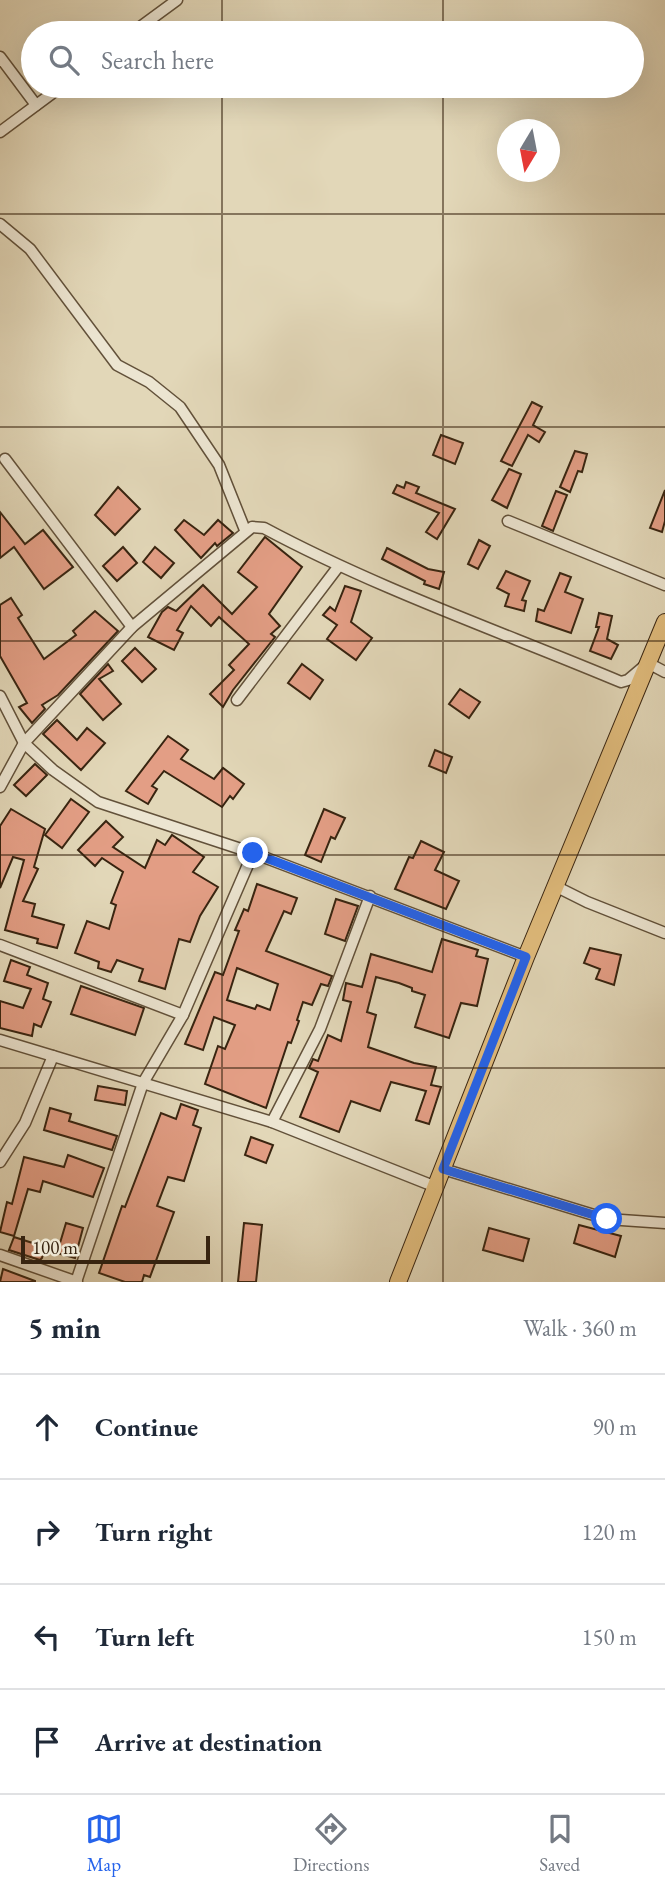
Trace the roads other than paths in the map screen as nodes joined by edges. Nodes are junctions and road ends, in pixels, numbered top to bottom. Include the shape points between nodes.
1 (177, 0) edge
2 (148, 21) edge
3 (0, 57) edge
4 (21, 85) edge
5 (31, 98) edge
6 (45, 98) edge
7 (36, 105) junction
8 (0, 132) edge
9 (0, 224) edge
10 (5, 459) dead end
11 (508, 521) dead end
12 (244, 530) junction
13 (338, 567) junction
14 (665, 585) edge
15 (665, 622) edge
16 (132, 627) junction
17 (648, 663) junction
18 (665, 672) edge
19 (0, 696) edge
20 (237, 700) dead end
21 (24, 743) junction
22 (0, 787) edge
23 (253, 853) junction
24 (557, 887) junction
25 (370, 896) junction
26 (665, 933) edge
27 (0, 945) edge
28 (526, 957) junction
29 (183, 1015) junction
30 (0, 1040) edge
31 (53, 1056) junction
32 (143, 1083) junction
33 (272, 1122) junction
34 (0, 1162) edge
35 (443, 1169) junction
36 (436, 1187) junction
37 (665, 1223) edge
38 (0, 1255) edge
39 (76, 1282) edge
40 (398, 1282) edge

1 - 2 street
3 - 4 street
5 - 7 street
6 - 7 street
7 - 8 street
9 - 12 street via 30,249 117,365 149,382 180,407 219,465
10 - 16 street
11 - 14 street
12 - 13 street via 264,528
12 - 16 street via 241,538
13 - 17 street via 621,682
13 - 20 street
15 - 17 main road
16 - 21 street
17 - 18 street
17 - 24 main road
19 - 21 street
21 - 22 street
21 - 23 street via 98,802
23 - 25 street
23 - 29 street
24 - 26 street
24 - 28 main road
25 - 28 street
25 - 33 street via 320,1029
27 - 29 street
28 - 35 main road
29 - 32 street
30 - 31 street
31 - 32 street
31 - 34 street via 13,1146
32 - 33 street
32 - 39 street
33 - 36 street
35 - 36 main road
35 - 37 street via 607,1219
36 - 40 main road
38 - 39 street

